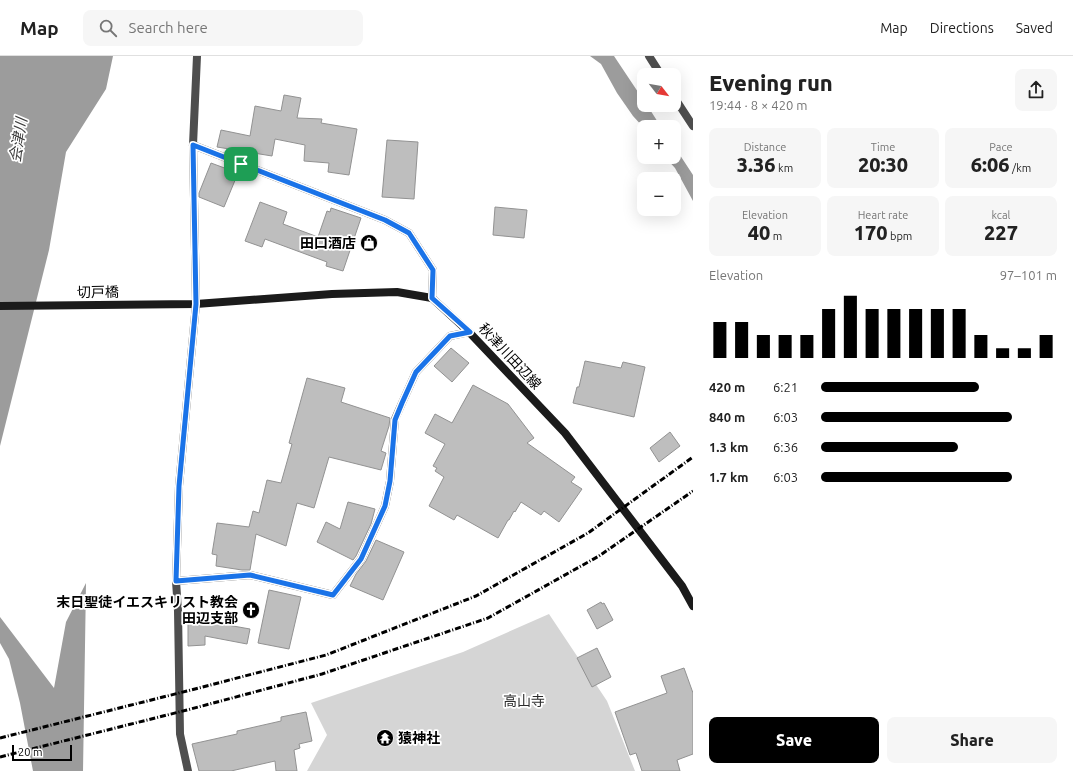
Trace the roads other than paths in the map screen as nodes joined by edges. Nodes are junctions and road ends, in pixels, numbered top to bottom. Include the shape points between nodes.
1 (197, 56) edge
2 (649, 56) edge
3 (657, 68) edge
4 (681, 108) edge
5 (693, 126) edge
6 (193, 145) junction
7 (432, 298) junction
8 (196, 304) junction
9 (0, 306) edge
10 (470, 332) junction
11 (176, 581) junction
12 (693, 606) edge
13 (188, 771) edge

1 - 6 street
2 - 3 street
4 - 5 street
6 - 7 street via 385,220 409,233 433,270
6 - 8 street
7 - 8 main road via 397,292
7 - 10 main road, 秋津川田辺線
8 - 9 main road, 切戸橋
8 - 11 street via 179,486
10 - 11 street via 450,336 416,372 395,420 390,481 385,506 361,559 333,595 250,575
10 - 12 main road, 秋津川田辺線 via 565,433 682,586
11 - 13 street via 180,734

